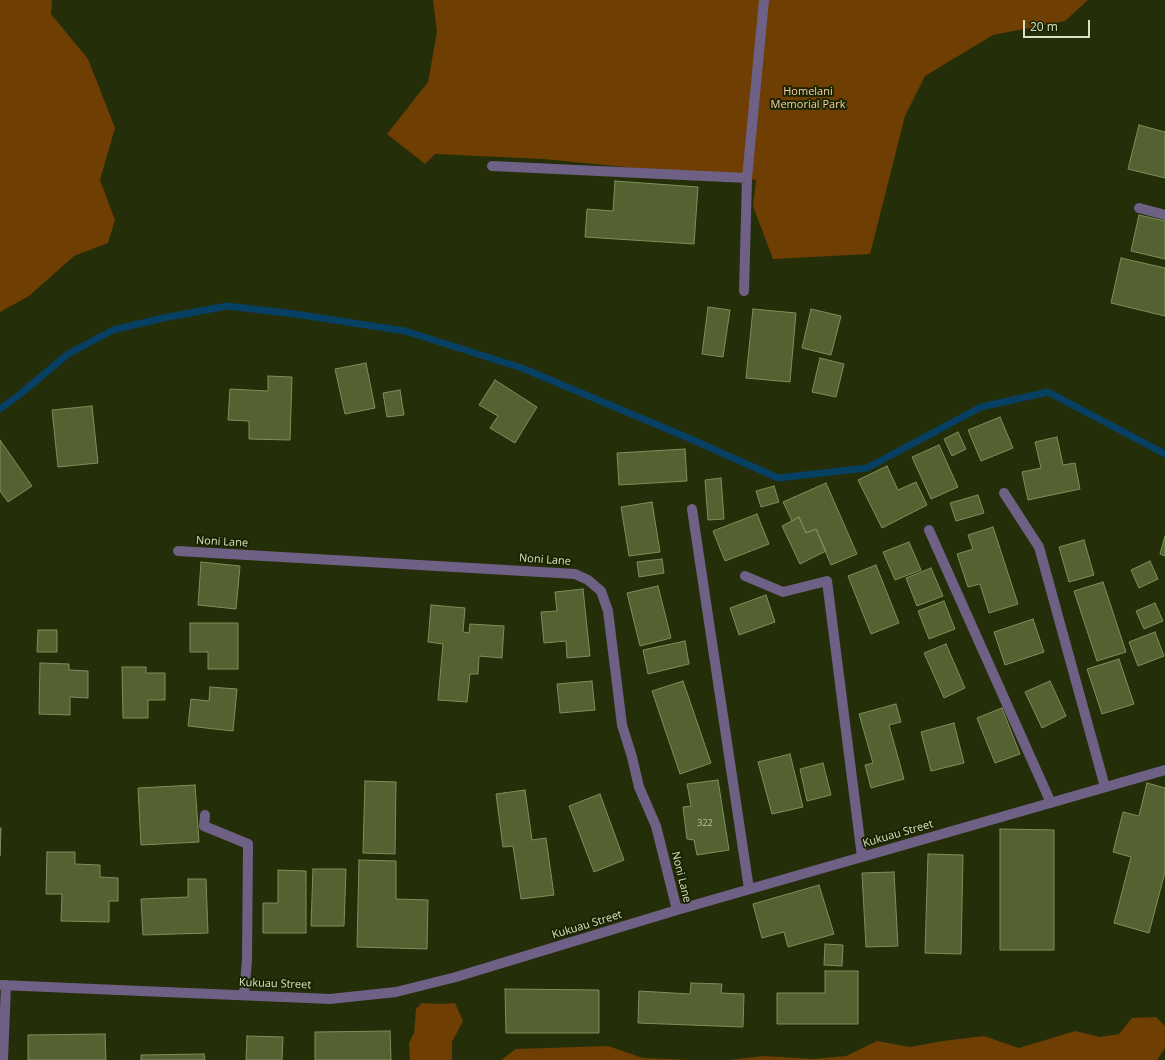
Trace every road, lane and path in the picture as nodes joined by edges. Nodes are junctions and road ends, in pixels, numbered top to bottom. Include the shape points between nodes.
1 (764, 0) edge
2 (492, 166) dead end
3 (747, 178) junction
4 (1140, 208) dead end
5 (1165, 215) edge
6 (744, 291) dead end
7 (1004, 493) dead end
8 (692, 509) dead end
9 (929, 530) dead end
10 (178, 551) dead end
11 (745, 576) dead end
12 (1165, 770) edge
13 (1105, 787) junction
14 (1051, 803) junction
15 (205, 815) dead end
16 (862, 857) junction
17 (749, 889) junction
18 (676, 910) junction
19 (3, 985) edge
20 (244, 995) junction
21 (3, 1060) edge

1 - 3 street
2 - 3 street
3 - 6 street
4 - 5 street
7 - 13 street via 1039,547
8 - 17 street
9 - 14 street
10 - 18 street, Noni Lane via 575,574 588,580 601,591 608,611 622,724 638,787 656,826
11 - 16 street via 783,592 827,581
12 - 13 street, Kukuau Street
13 - 14 street, Kukuau Street
14 - 16 street, Kukuau Street
15 - 20 street via 204,826 248,844 247,960
16 - 17 street, Kukuau Street
17 - 18 street, Kukuau Street
18 - 20 street, Kukuau Street via 456,977 396,992 330,999
19 - 20 street, Kukuau Street
19 - 21 street

